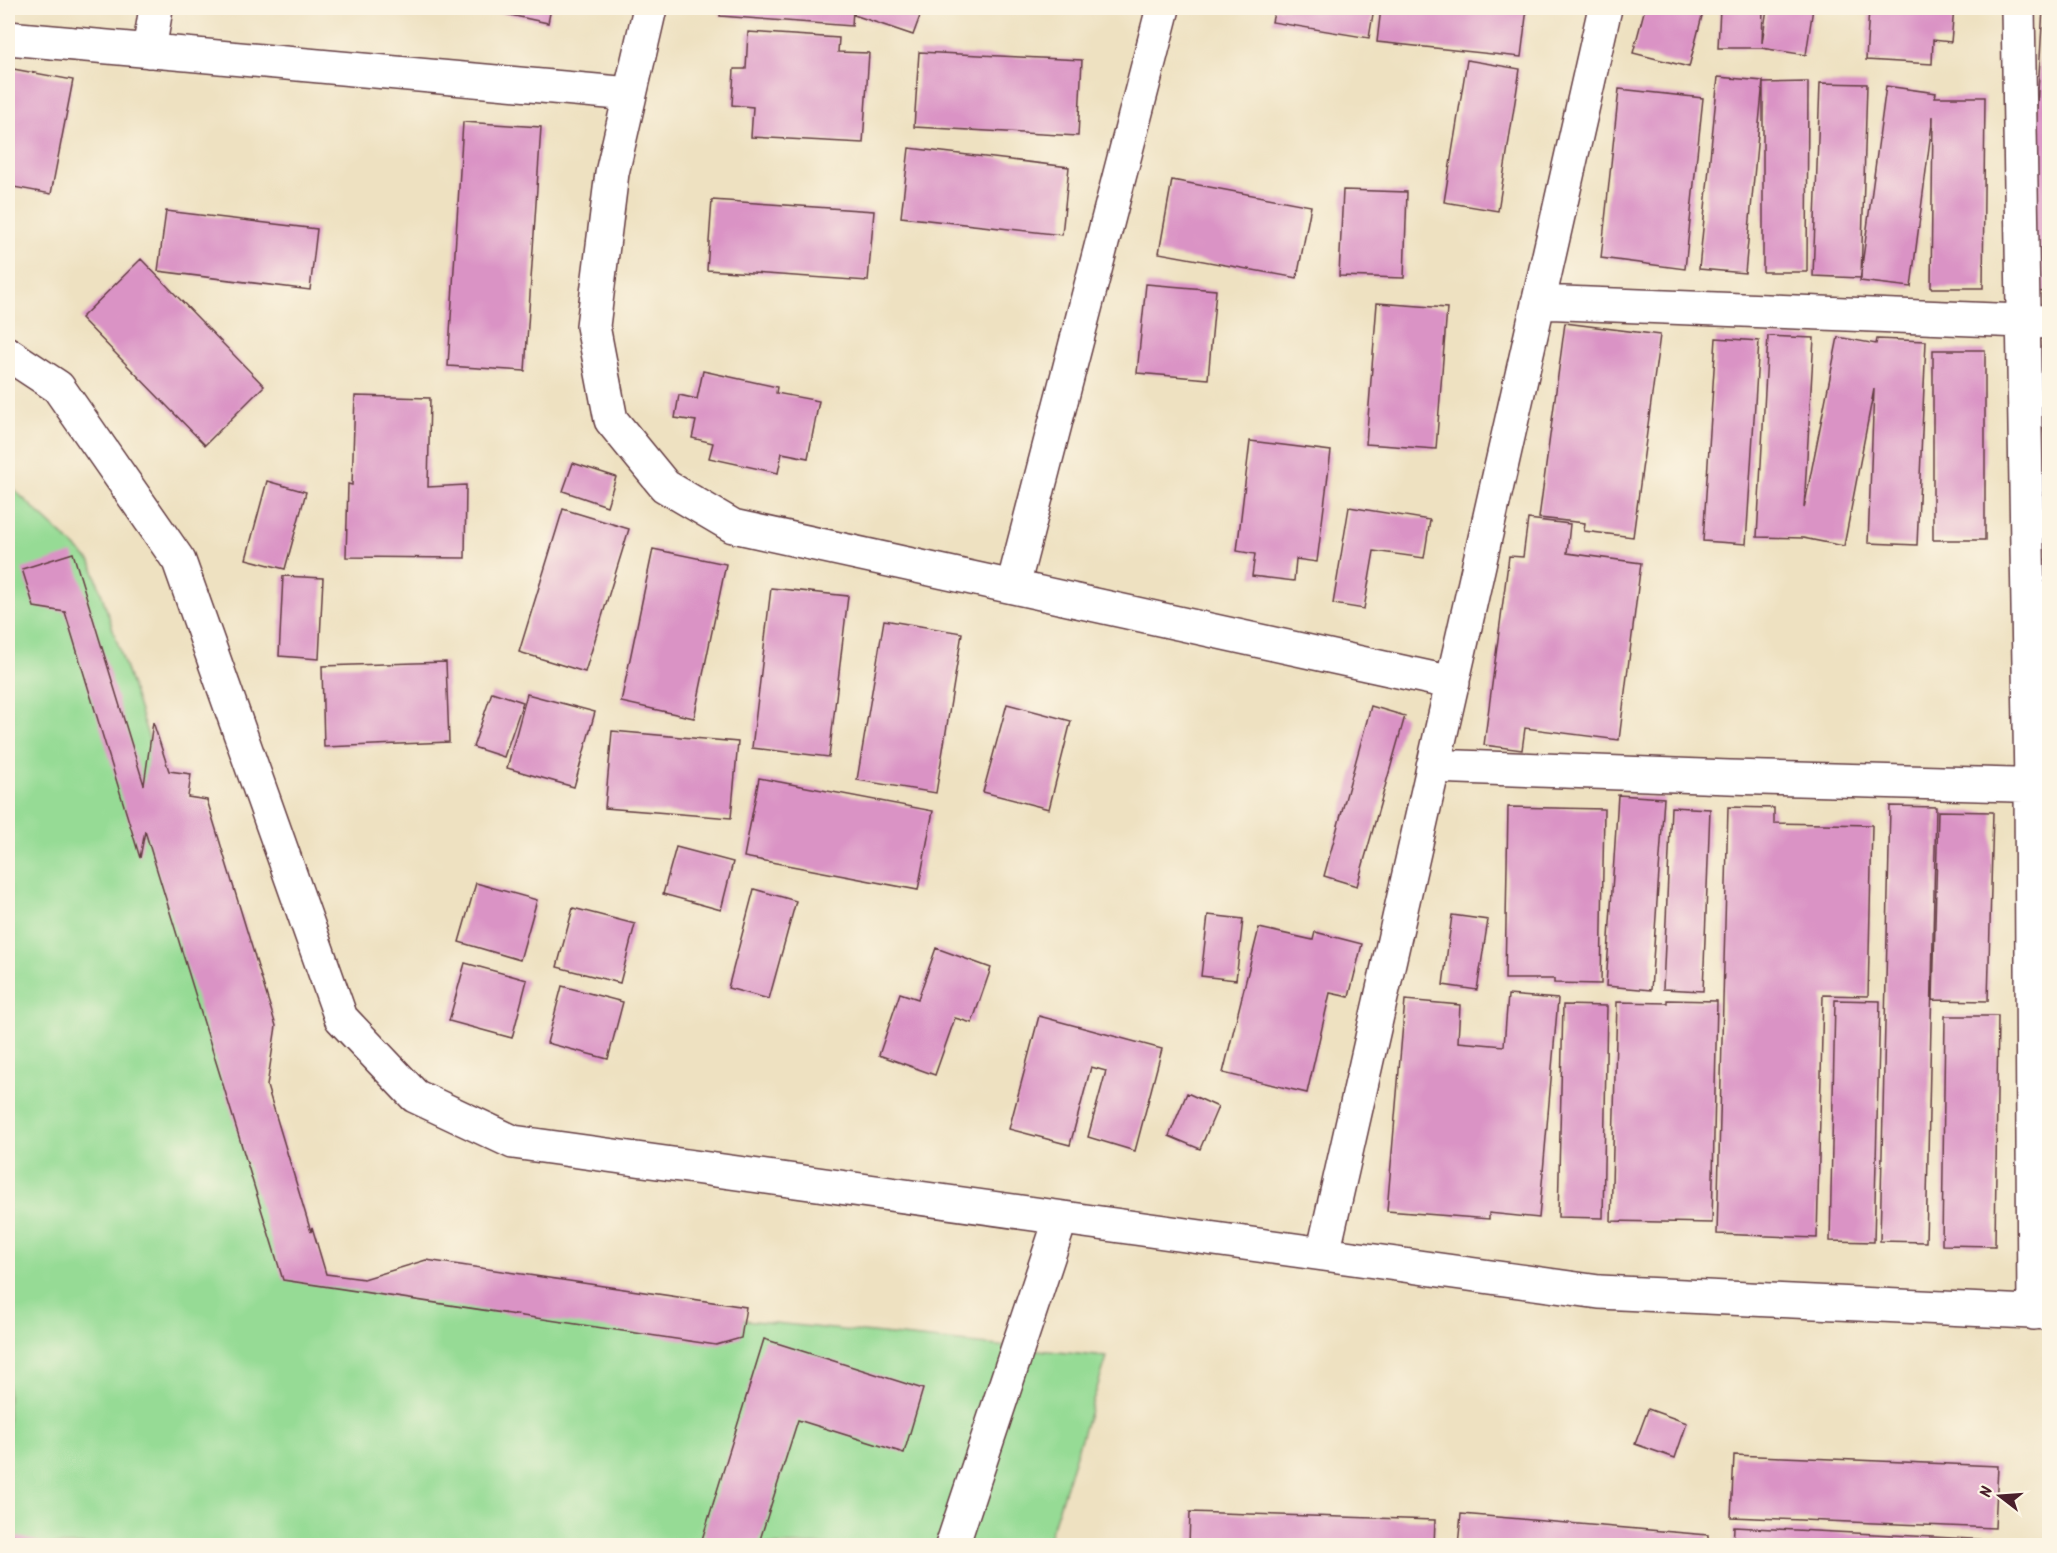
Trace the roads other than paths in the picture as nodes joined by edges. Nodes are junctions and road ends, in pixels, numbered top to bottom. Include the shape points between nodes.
1 (156, 8) edge
2 (650, 8) edge
3 (1163, 8) edge
4 (1605, 8) edge
5 (2018, 8) edge
6 (8, 38) edge
7 (149, 51) junction
8 (630, 94) junction
9 (1538, 302) junction
10 (2037, 321) edge
11 (8, 354) edge
12 (1012, 586) junction
13 (1453, 683) junction
14 (1433, 766) junction
15 (2040, 785) edge
16 (1061, 1218) junction
17 (1323, 1254) junction
18 (2042, 1313) edge
19 (952, 1545) edge

1 - 7 street
2 - 8 street
3 - 12 street
4 - 9 street
5 - 10 street
6 - 7 street
7 - 8 street
8 - 12 street via 612,173 593,327 611,420 665,486 734,526
9 - 10 street
9 - 13 street
10 - 15 street
11 - 16 street via 58,387 179,561 341,1018 415,1096 513,1142
12 - 13 street
13 - 14 street
14 - 15 street
14 - 17 street
15 - 18 street
16 - 17 street
16 - 19 street
17 - 18 street via 1599,1292

